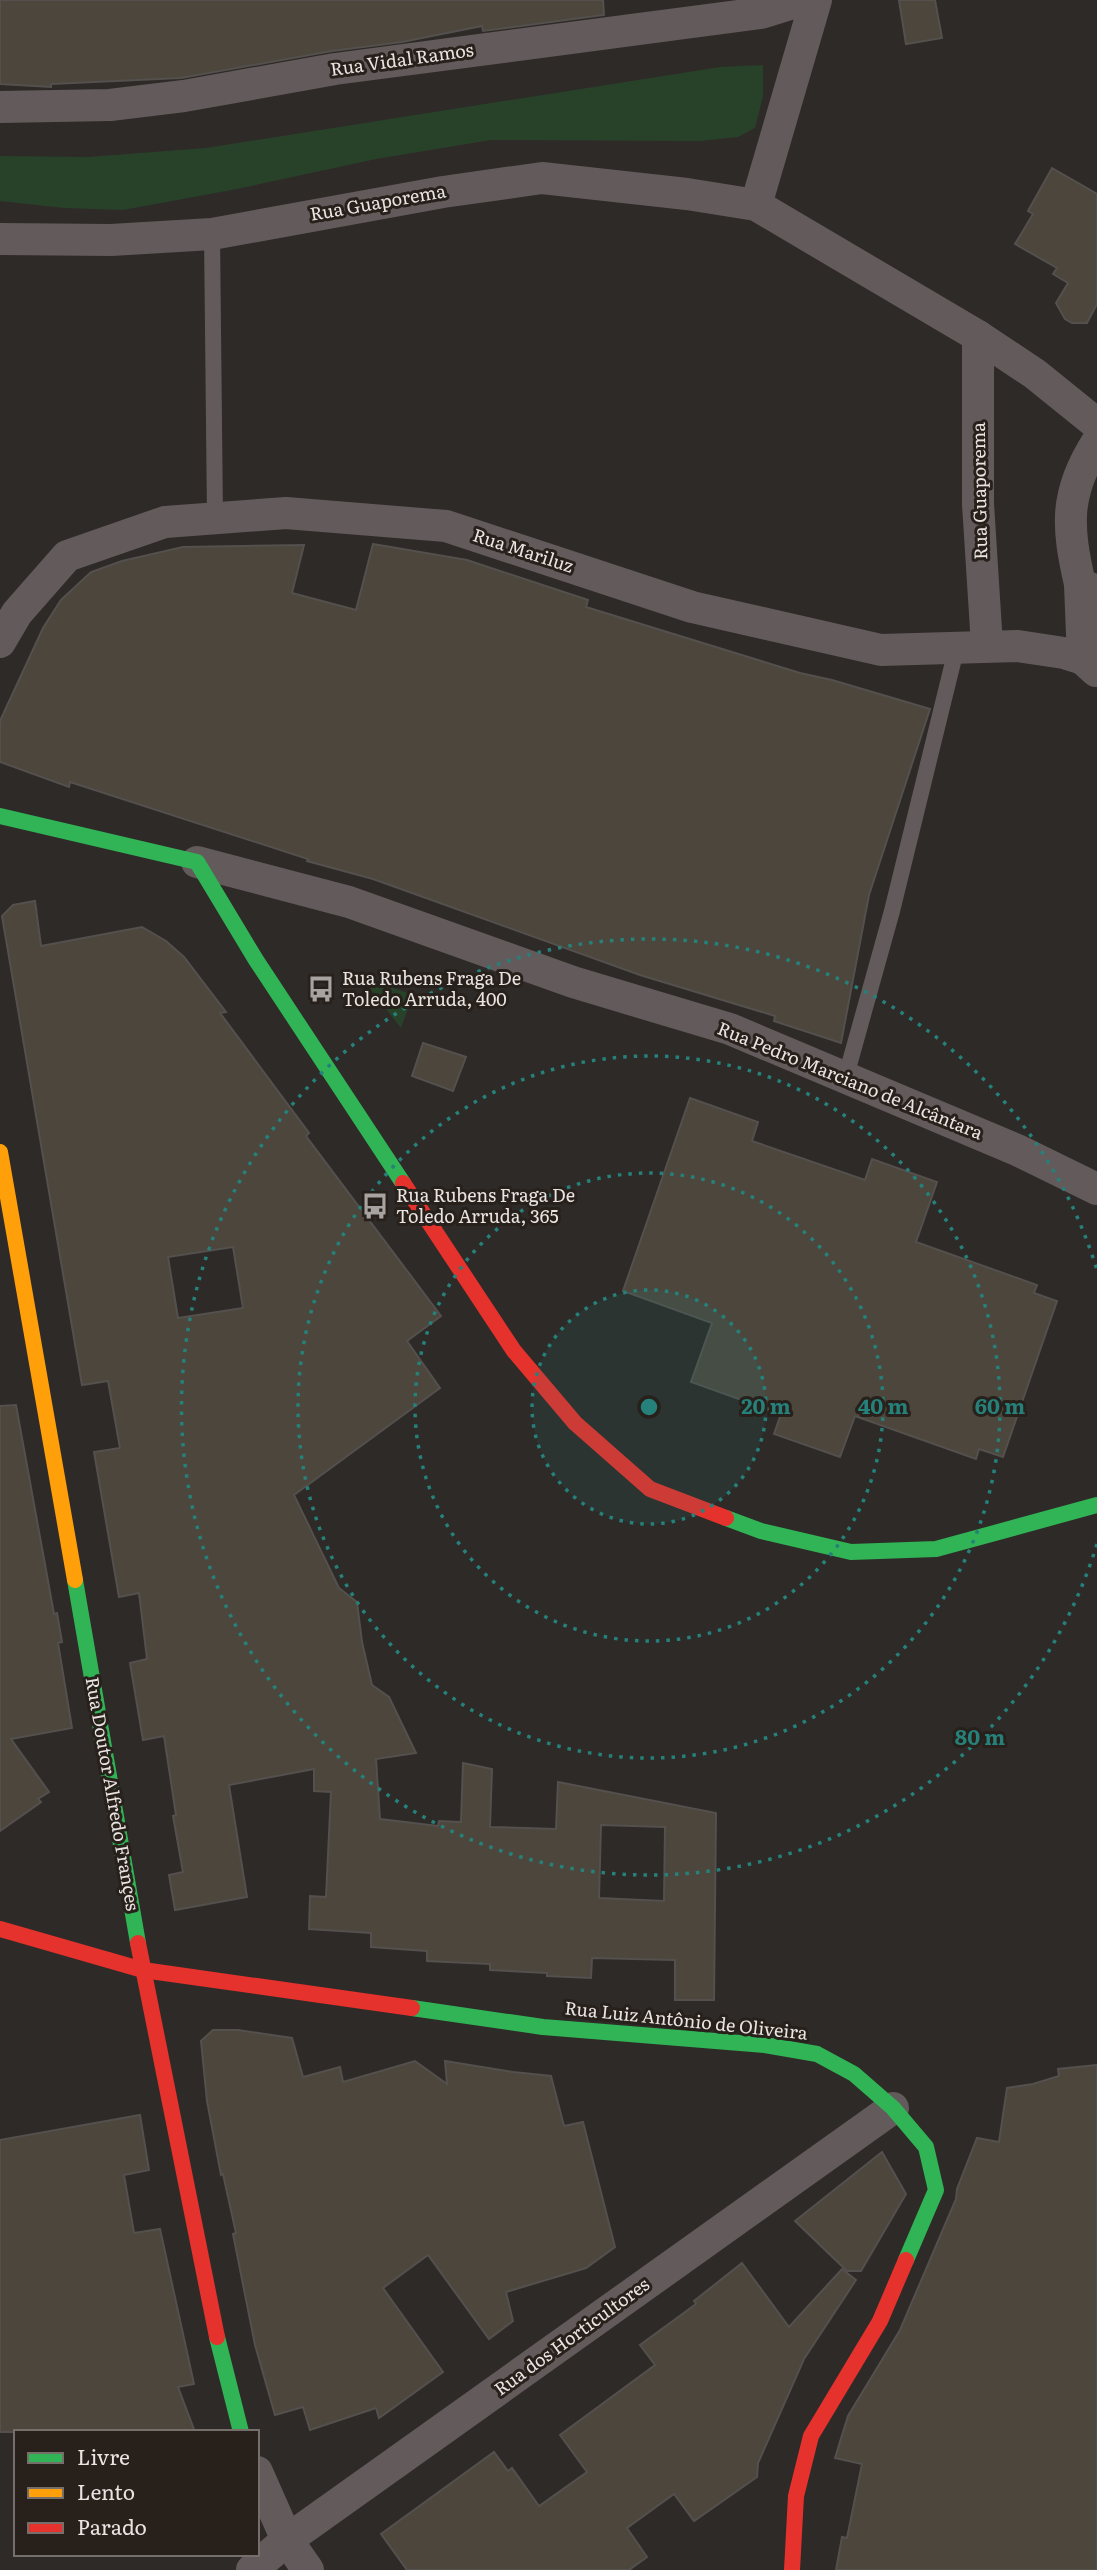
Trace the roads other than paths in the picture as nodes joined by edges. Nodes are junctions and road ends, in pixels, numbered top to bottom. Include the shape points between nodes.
1 (803, 0) edge
2 (816, 0) edge
3 (0, 107) edge
4 (756, 205) junction
5 (212, 234) junction
6 (0, 239) edge
7 (978, 337) junction
8 (1097, 424) edge
9 (1097, 442) edge
10 (215, 518) junction
11 (1088, 588) edge
12 (0, 642) edge
13 (987, 645) junction
14 (956, 650) junction
15 (1090, 665) edge
16 (0, 816) edge
17 (197, 862) junction
18 (846, 1076) junction
19 (0, 1152) edge
20 (1097, 1189) edge
21 (1097, 1505) edge
22 (0, 1929) edge
23 (143, 1970) junction
24 (893, 2108) junction
25 (241, 2430) edge
26 (259, 2477) edge
27 (287, 2540) junction
28 (253, 2570) edge
29 (308, 2570) edge
30 (792, 2570) edge

1 - 3 street, Rua Vidal Ramos via 761,13 335,69 184,96 110,105
2 - 4 street
4 - 5 street, Rua Guaporema via 542,178 443,191
4 - 7 street, Rua Guaporema
5 - 6 street, Rua Guaporema via 111,240
5 - 10 lane
7 - 8 street, Rua Guaporema via 1035,374
7 - 13 street, Rua Guaporema via 978,504
9 - 11 street via 1083,464 1073,496 1069,538
10 - 12 street, Rua Mariluz via 166,522 66,556 17,613
10 - 14 street, Rua Mariluz via 286,513 446,526 692,607 881,650
11 - 15 street
13 - 14 street, Rua Mariluz
13 - 15 street, Rua Mariluz via 1018,646
14 - 18 lane
16 - 17 street
17 - 18 street, Rua Pedro Marciano de Alcântara via 349,902 573,982 730,1029
17 - 21 street via 256,960 514,1351 575,1423 650,1489 761,1531 851,1552 936,1549
18 - 20 street, Rua Pedro Marciano de Alcântara
19 - 23 street, Rua Doutor Alfredo Françes
22 - 23 street, Rua Luiz Antônio de Oliveira
23 - 24 street, Rua Luiz Antônio de Oliveira via 543,2026 765,2045 817,2054 854,2074
23 - 25 street, Rua Doutor Alfredo Françes via 219,2346
24 - 27 street, Rua dos Horticultores
24 - 30 street, Rua Luiz Antônio de Oliveira via 926,2147 936,2190 880,2321 811,2436 796,2496
26 - 27 street
27 - 28 street, Rua dos Horticultores
27 - 29 street

